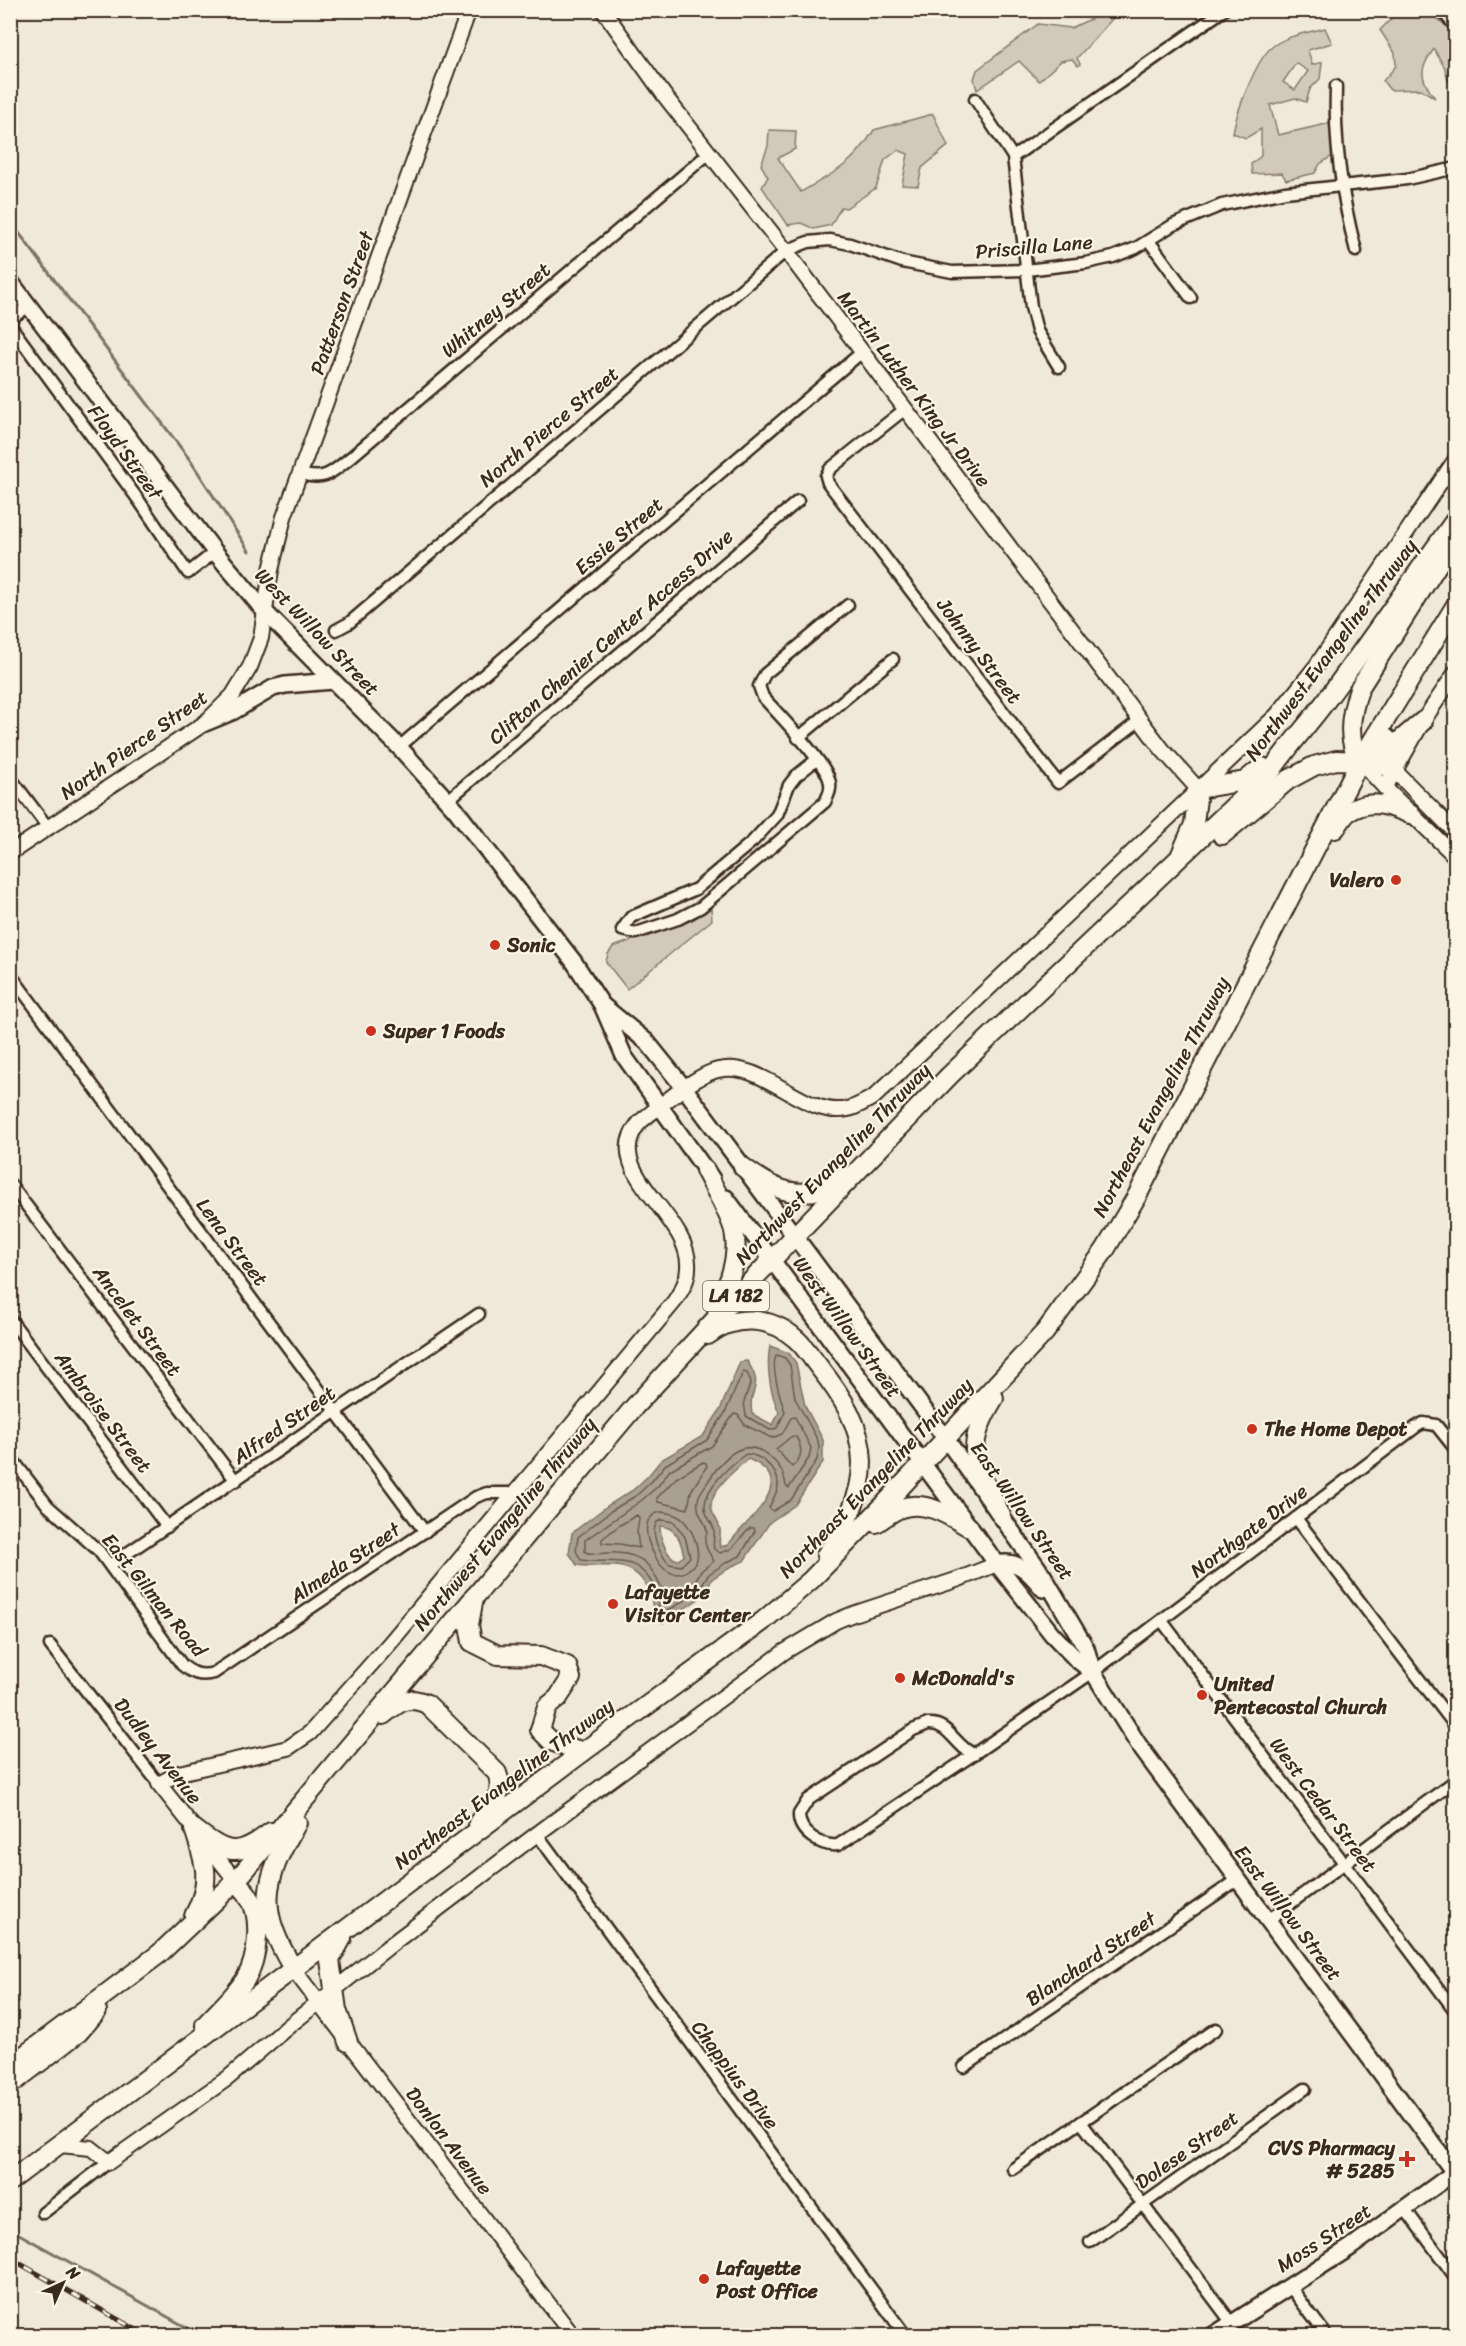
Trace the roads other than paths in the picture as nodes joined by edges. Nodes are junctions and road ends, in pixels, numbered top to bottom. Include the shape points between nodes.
1 (469, 10) edge
2 (603, 10) edge
3 (1224, 10) edge
4 (1441, 10) edge
5 (1455, 27) edge
6 (1336, 86) dead end
7 (975, 99) dead end
8 (708, 154) junction
9 (1013, 157) junction
10 (1455, 168) edge
11 (1344, 186) junction
12 (1149, 241) junction
13 (786, 251) junction
14 (1356, 251) dead end
15 (1026, 270) junction
16 (10, 281) edge
17 (1191, 298) dead end
18 (29, 306) junction
19 (10, 319) edge
20 (10, 325) edge
21 (862, 352) junction
22 (1059, 367) dead end
23 (905, 409) junction
24 (1455, 459) edge
25 (300, 474) junction
26 (798, 501) dead end
27 (1455, 519) edge
28 (1455, 536) edge
29 (215, 552) junction
30 (848, 605) dead end
31 (1455, 605) edge
32 (266, 613) junction
33 (336, 630) dead end
34 (893, 658) dead end
35 (1455, 672) edge
36 (333, 681) junction
37 (1386, 717) junction
38 (1140, 720) junction
39 (1424, 721) junction
40 (205, 723) junction
41 (798, 738) junction
42 (1289, 745) junction
43 (399, 747) junction
44 (1388, 747) junction
45 (816, 760) junction
46 (1360, 761) junction
47 (1395, 771) junction
48 (10, 777) edge
49 (1198, 789) junction
50 (1384, 789) junction
51 (448, 800) junction
52 (1410, 814) junction
53 (49, 829) junction
54 (1455, 833) edge
55 (753, 841) junction
56 (10, 853) edge
57 (765, 853) junction
58 (1312, 856) junction
59 (1455, 857) edge
60 (1178, 860) junction
61 (681, 897) junction
62 (689, 914) junction
63 (1099, 934) junction
64 (10, 974) edge
65 (602, 1005) junction
66 (685, 1089) junction
67 (659, 1107) junction
68 (743, 1167) junction
69 (705, 1170) junction
70 (857, 1170) junction
71 (10, 1184) edge
72 (794, 1236) junction
73 (771, 1259) junction
74 (479, 1314) dead end
75 (10, 1319) edge
76 (708, 1326) junction
77 (681, 1356) junction
78 (1011, 1371) junction
79 (336, 1411) junction
80 (946, 1439) junction
81 (1455, 1450) edge
82 (10, 1456) edge
83 (922, 1464) junction
84 (236, 1480) junction
85 (516, 1492) junction
86 (1001, 1515) junction
87 (1296, 1518) junction
88 (167, 1527) junction
89 (969, 1527) junction
90 (425, 1532) junction
91 (854, 1537) junction
92 (997, 1564) junction
93 (110, 1565) junction
94 (811, 1580) junction
95 (475, 1595) junction
96 (1063, 1607) junction
97 (1162, 1621) junction
98 (50, 1645) dead end
99 (1093, 1672) junction
100 (199, 1675) joint
101 (1455, 1727) edge
102 (363, 1732) junction
103 (583, 1752) junction
104 (974, 1754) junction
105 (344, 1755) junction
106 (1455, 1780) edge
107 (159, 1784) junction
108 (291, 1817) junction
109 (194, 1829) junction
110 (537, 1834) junction
111 (467, 1839) junction
112 (1346, 1864) junction
113 (1237, 1880) junction
114 (236, 1881) junction
115 (1268, 1921) junction
116 (187, 1928) junction
117 (345, 1932) junction
118 (294, 1970) junction
119 (131, 1974) junction
120 (333, 1991) junction
121 (319, 2003) junction
122 (1455, 2012) edge
123 (1216, 2029) dead end
124 (348, 2042) junction
125 (170, 2061) junction
126 (10, 2066) edge
127 (964, 2067) dead end
128 (10, 2085) edge
129 (1305, 2089) dead end
130 (1082, 2122) junction
131 (60, 2145) junction
132 (109, 2162) junction
133 (1013, 2169) dead end
134 (10, 2171) edge
135 (1455, 2173) edge
136 (10, 2181) edge
137 (1142, 2204) junction
138 (1405, 2209) junction
139 (43, 2213) dead end
140 (1090, 2242) dead end
141 (1455, 2278) edge
142 (1289, 2285) junction
143 (1231, 2322) junction
144 (573, 2336) edge
145 (906, 2336) edge
146 (1212, 2336) edge
147 (1328, 2336) edge

1 - 25 street, Patterson Street
2 - 8 street, Martin Luther King Jr Drive
3 - 9 street
4 - 5 street
6 - 11 street via 1336,128
7 - 9 street
8 - 13 street, Martin Luther King Jr Drive
8 - 25 street, Whitney Street via 350,458 325,476
9 - 15 street
10 - 11 street, Priscilla Lane via 1407,179
11 - 12 street, Priscilla Lane via 1285,192 1222,205 1173,225
11 - 14 street
12 - 15 street, Priscilla Lane via 1113,257
12 - 17 street
13 - 15 street, Priscilla Lane via 808,242 830,240 937,270
13 - 21 street, Martin Luther King Jr Drive
13 - 33 street, North Pierce Street
15 - 22 street via 1037,331
16 - 18 main road, West Willow Street
18 - 19 street
18 - 29 main road, West Willow Street
20 - 29 street, Floyd Street via 188,573
21 - 23 street, Martin Luther King Jr Drive
21 - 43 street, Essie Street
23 - 38 street, Martin Luther King Jr Drive
23 - 38 street, Johnny Street via 828,472 828,483 1058,783
24 - 49 street, Northwest Evangeline Thruway via 1299,689
25 - 32 street, Patterson Street via 277,541
26 - 51 street, Clifton Chenier Center Access Drive
27 - 42 highway, Northwest Evangeline Thruway / LA 182 via 1327,700
28 - 46 highway via 1360,687 1351,722 1355,753
29 - 32 main road, West Willow Street
30 - 41 street via 760,680 763,697
31 - 37 highway, Northeast Evangeline Thruway
32 - 36 main road, West Willow Street
32 - 40 street, North Pierce Street via 250,667 233,695
34 - 41 street
35 - 39 street
36 - 40 main road via 273,688
36 - 43 main road, West Willow Street
37 - 44 highway
37 - 46 highway, Northeast Evangeline Thruway
38 - 49 street, Martin Luther King Jr Drive
39 - 44 highway
39 - 47 street
40 - 53 street, North Pierce Street
41 - 45 street
42 - 49 highway via 1245,781
42 - 60 highway, Northwest Evangeline Thruway / LA 182 via 1272,770
43 - 51 main road, West Willow Street
44 - 46 highway
44 - 47 highway
45 - 55 street via 796,776 777,815
45 - 57 street via 829,777 825,802
46 - 47 street
46 - 50 street
46 - 58 highway, Northeast Evangeline Thruway
46 - 63 highway via 1336,760 1288,780
47 - 50 street
47 - 54 street
48 - 53 street
49 - 60 highway via 1194,824
49 - 66 street, Northwest Evangeline Thruway via 874,1097 847,1109 826,1108 746,1071 726,1068 706,1074
50 - 52 street
51 - 65 main road, West Willow Street
52 - 58 highway via 1384,804 1350,811
52 - 59 street
53 - 56 street, North Pierce Street
55 - 57 street
55 - 61 street
57 - 62 street
58 - 78 highway, Northeast Evangeline Thruway via 1132,1205 1066,1305
60 - 63 highway, Northwest Evangeline Thruway / LA 182
61 - 62 street
61 - 62 street via 631,917 622,930 636,933
63 - 70 highway, Northwest Evangeline Thruway / LA 182 via 950,1075
64 - 79 street, Lena Street
65 - 66 main road, West Willow Street via 647,1042
65 - 67 main road, West Willow Street via 624,1056
66 - 67 street, Northwest Evangeline Thruway
66 - 68 main road, West Willow Street
67 - 69 main road, West Willow Street
67 - 85 street, Northwest Evangeline Thruway via 633,1130 627,1148 635,1172 685,1245 685,1284
68 - 70 highway via 765,1183 787,1191 813,1191
68 - 72 main road, West Willow Street
69 - 73 main road, West Willow Street
69 - 76 highway via 734,1231 730,1280
70 - 72 highway, Northwest Evangeline Thruway / LA 182
71 - 84 street, Ancelet Street
72 - 73 highway, Northwest Evangeline Thruway / LA 182
72 - 80 main road, West Willow Street
73 - 76 highway, Northwest Evangeline Thruway / LA 182
73 - 83 main road, West Willow Street
74 - 79 street, Alfred Street
75 - 88 street, Ambroise Street
76 - 77 highway, Northwest Evangeline Thruway / LA 182
77 - 94 highway via 718,1326 735,1321 767,1322 795,1338 847,1407 859,1436 862,1465 858,1492 854,1509
77 - 95 highway, Northwest Evangeline Thruway / LA 182
78 - 80 highway, Northeast Evangeline Thruway
78 - 86 highway via 974,1439 976,1464
79 - 84 street, Alfred Street
79 - 90 street, Lena Street
80 - 83 highway, Northeast Evangeline Thruway
80 - 86 main road, East Willow Street
81 - 87 street, Northgate Drive via 1439,1428 1429,1423 1416,1427
82 - 93 street, East Gilman Road via 48,1506
83 - 89 main road, East Willow Street
83 - 91 highway, Northeast Evangeline Thruway
84 - 88 street, Alfred Street
85 - 90 street, Almeda Street via 476,1497
85 - 107 street, Northwest Evangeline Thruway via 310,1733 288,1748 179,1773
86 - 96 main road, East Willow Street
87 - 97 street, Northgate Drive
87 - 101 street
88 - 93 street, Alfred Street
89 - 91 highway via 922,1505 900,1509
89 - 92 main road, East Willow Street
90 - 100 street, Almeda Street via 214,1673
91 - 94 highway, Northeast Evangeline Thruway
92 - 96 main road via 1018,1564
92 - 99 main road, East Willow Street via 1052,1634
92 - 110 street via 853,1614 810,1636
93 - 100 street, East Gilman Road via 182,1665
94 - 103 highway, Northeast Evangeline Thruway via 763,1621
95 - 102 highway, Northwest Evangeline Thruway / LA 182
95 - 103 highway via 469,1625 472,1642 498,1655 541,1656 567,1666 571,1678 547,1707 540,1730 551,1741
96 - 99 main road, East Willow Street via 1086,1648
97 - 99 street, Northgate Drive
97 - 112 street, West Cedar Street
98 - 107 street, Dudley Avenue
99 - 104 street, Northgate Drive
99 - 113 main road, East Willow Street via 1138,1744
102 - 105 highway, Northwest Evangeline Thruway / LA 182
102 - 111 highway via 394,1706 415,1698 438,1713 497,1773 500,1792
103 - 111 highway, Northeast Evangeline Thruway
104 - 104 street, Northgate Drive via 838,1845 821,1843 799,1822 799,1814 808,1800 919,1727 937,1724
105 - 108 highway, Northwest Evangeline Thruway / LA 182
105 - 118 highway via 298,1821 274,1865 268,1904 270,1923
106 - 112 street
107 - 109 street, Dudley Avenue
108 - 109 highway via 241,1850 220,1849
108 - 114 highway, Northwest Evangeline Thruway / LA 182
109 - 114 street, Dudley Avenue
109 - 116 highway via 205,1860 206,1880 203,1898
110 - 120 street
110 - 145 street, Chappius Drive
111 - 117 highway, Northeast Evangeline Thruway
112 - 115 street
112 - 122 street, West Cedar Street
113 - 115 main road, East Willow Street
113 - 127 street, Blanchard Street
114 - 116 highway, Northwest Evangeline Thruway / LA 182
114 - 125 highway via 249,1896 255,1914 255,1956 232,1997
115 - 135 main road, East Willow Street
116 - 119 highway, Northwest Evangeline Thruway / LA 182
117 - 118 highway, Northeast Evangeline Thruway
117 - 120 highway via 330,1960
118 - 121 street, Donlon Avenue
118 - 125 highway, Northeast Evangeline Thruway
119 - 126 highway, Northwest Evangeline Thruway / LA 182
119 - 128 highway via 79,2032
120 - 121 street
120 - 124 highway
121 - 124 street, Donlon Avenue
121 - 132 street via 228,2078
123 - 130 street
124 - 144 street, Donlon Avenue
125 - 131 highway, Northeast Evangeline Thruway
129 - 137 street, Dolese Street
130 - 133 street
130 - 137 street
131 - 132 street via 91,2148
131 - 134 highway
131 - 136 highway, Northeast Evangeline Thruway
132 - 139 street
135 - 138 main road, Moss Street
137 - 140 street, Dolese Street
137 - 143 street
138 - 141 street
138 - 142 main road, Moss Street
142 - 143 main road, Moss Street
142 - 147 street
143 - 146 main road, Moss Street

